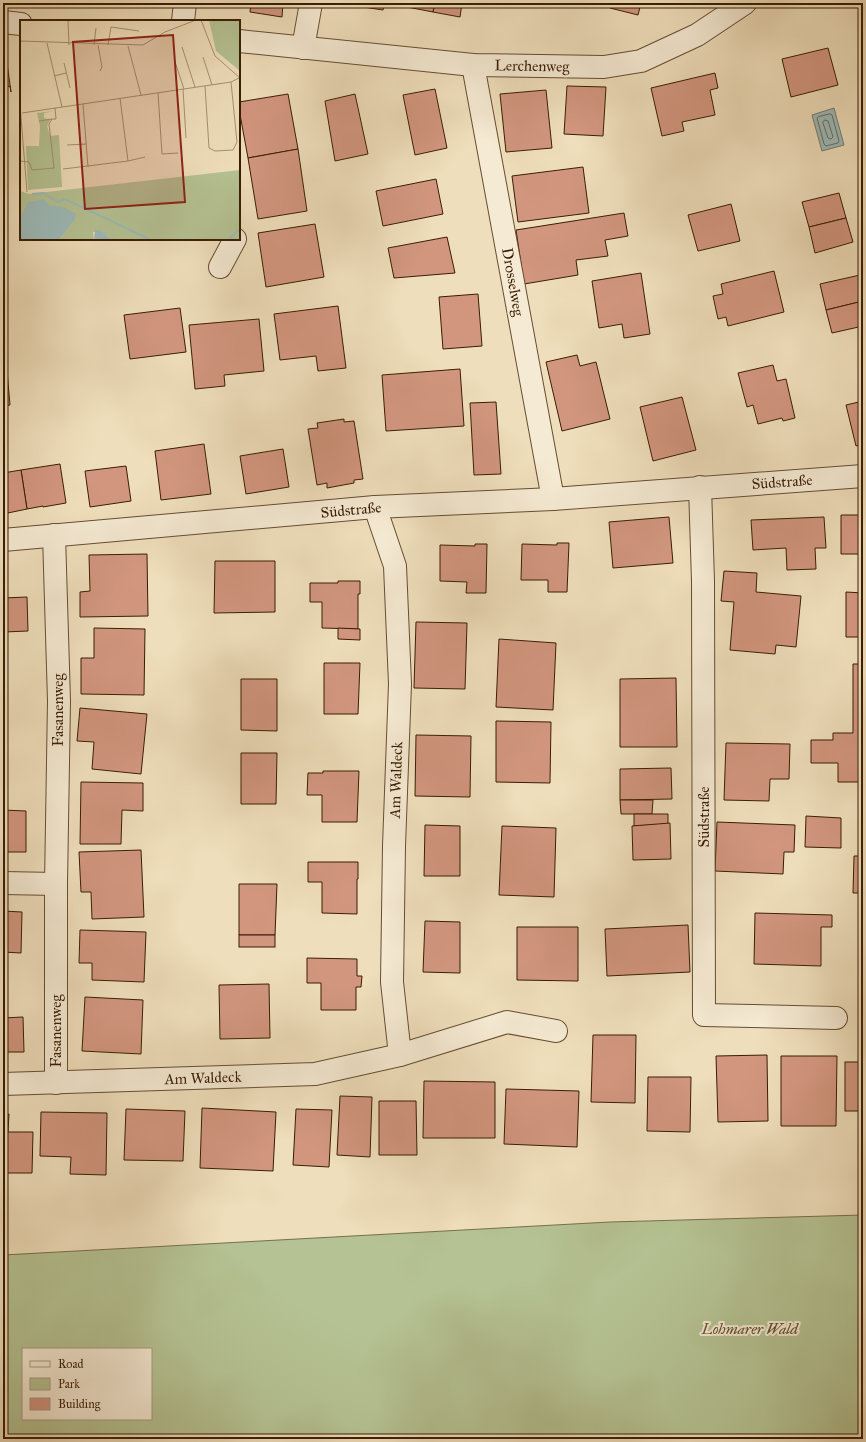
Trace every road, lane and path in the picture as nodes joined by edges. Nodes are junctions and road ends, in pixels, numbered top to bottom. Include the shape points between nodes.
1 (185, 3) edge
2 (311, 3) edge
3 (746, 3) edge
4 (183, 20) edge
5 (3, 22) edge
6 (20, 24) edge
7 (240, 41) edge
8 (303, 48) junction
9 (473, 65) junction
10 (234, 240) edge
11 (220, 267) dead end
12 (863, 476) edge
13 (700, 487) junction
14 (553, 499) junction
15 (375, 507) junction
16 (54, 535) junction
17 (3, 540) edge
18 (3, 883) edge
19 (56, 884) junction
20 (836, 1018) dead end
21 (556, 1031) dead end
22 (400, 1055) junction
23 (56, 1083) junction
24 (3, 1084) edge

1 - 4 street
2 - 8 street
3 - 9 street, Lerchenweg via 697,35 641,61 604,66
5 - 6 street
7 - 8 street, Lerchenweg
8 - 9 street, Lerchenweg
9 - 14 street, Drosselweg
10 - 11 street
12 - 13 street, Südstraße
13 - 14 street, Südstraße
13 - 20 street, Südstraße via 703,581 704,1015
14 - 15 street, Südstraße
15 - 16 street, Südstraße
15 - 22 street, Am Waldeck via 395,566 400,684 392,982
16 - 17 street, Südstraße
16 - 19 street, Fasanenweg via 59,701
18 - 19 street
19 - 23 street, Fasanenweg
21 - 22 street, Am Waldeck via 507,1022
22 - 23 street, Am Waldeck via 315,1074
23 - 24 street, Am Waldeck

